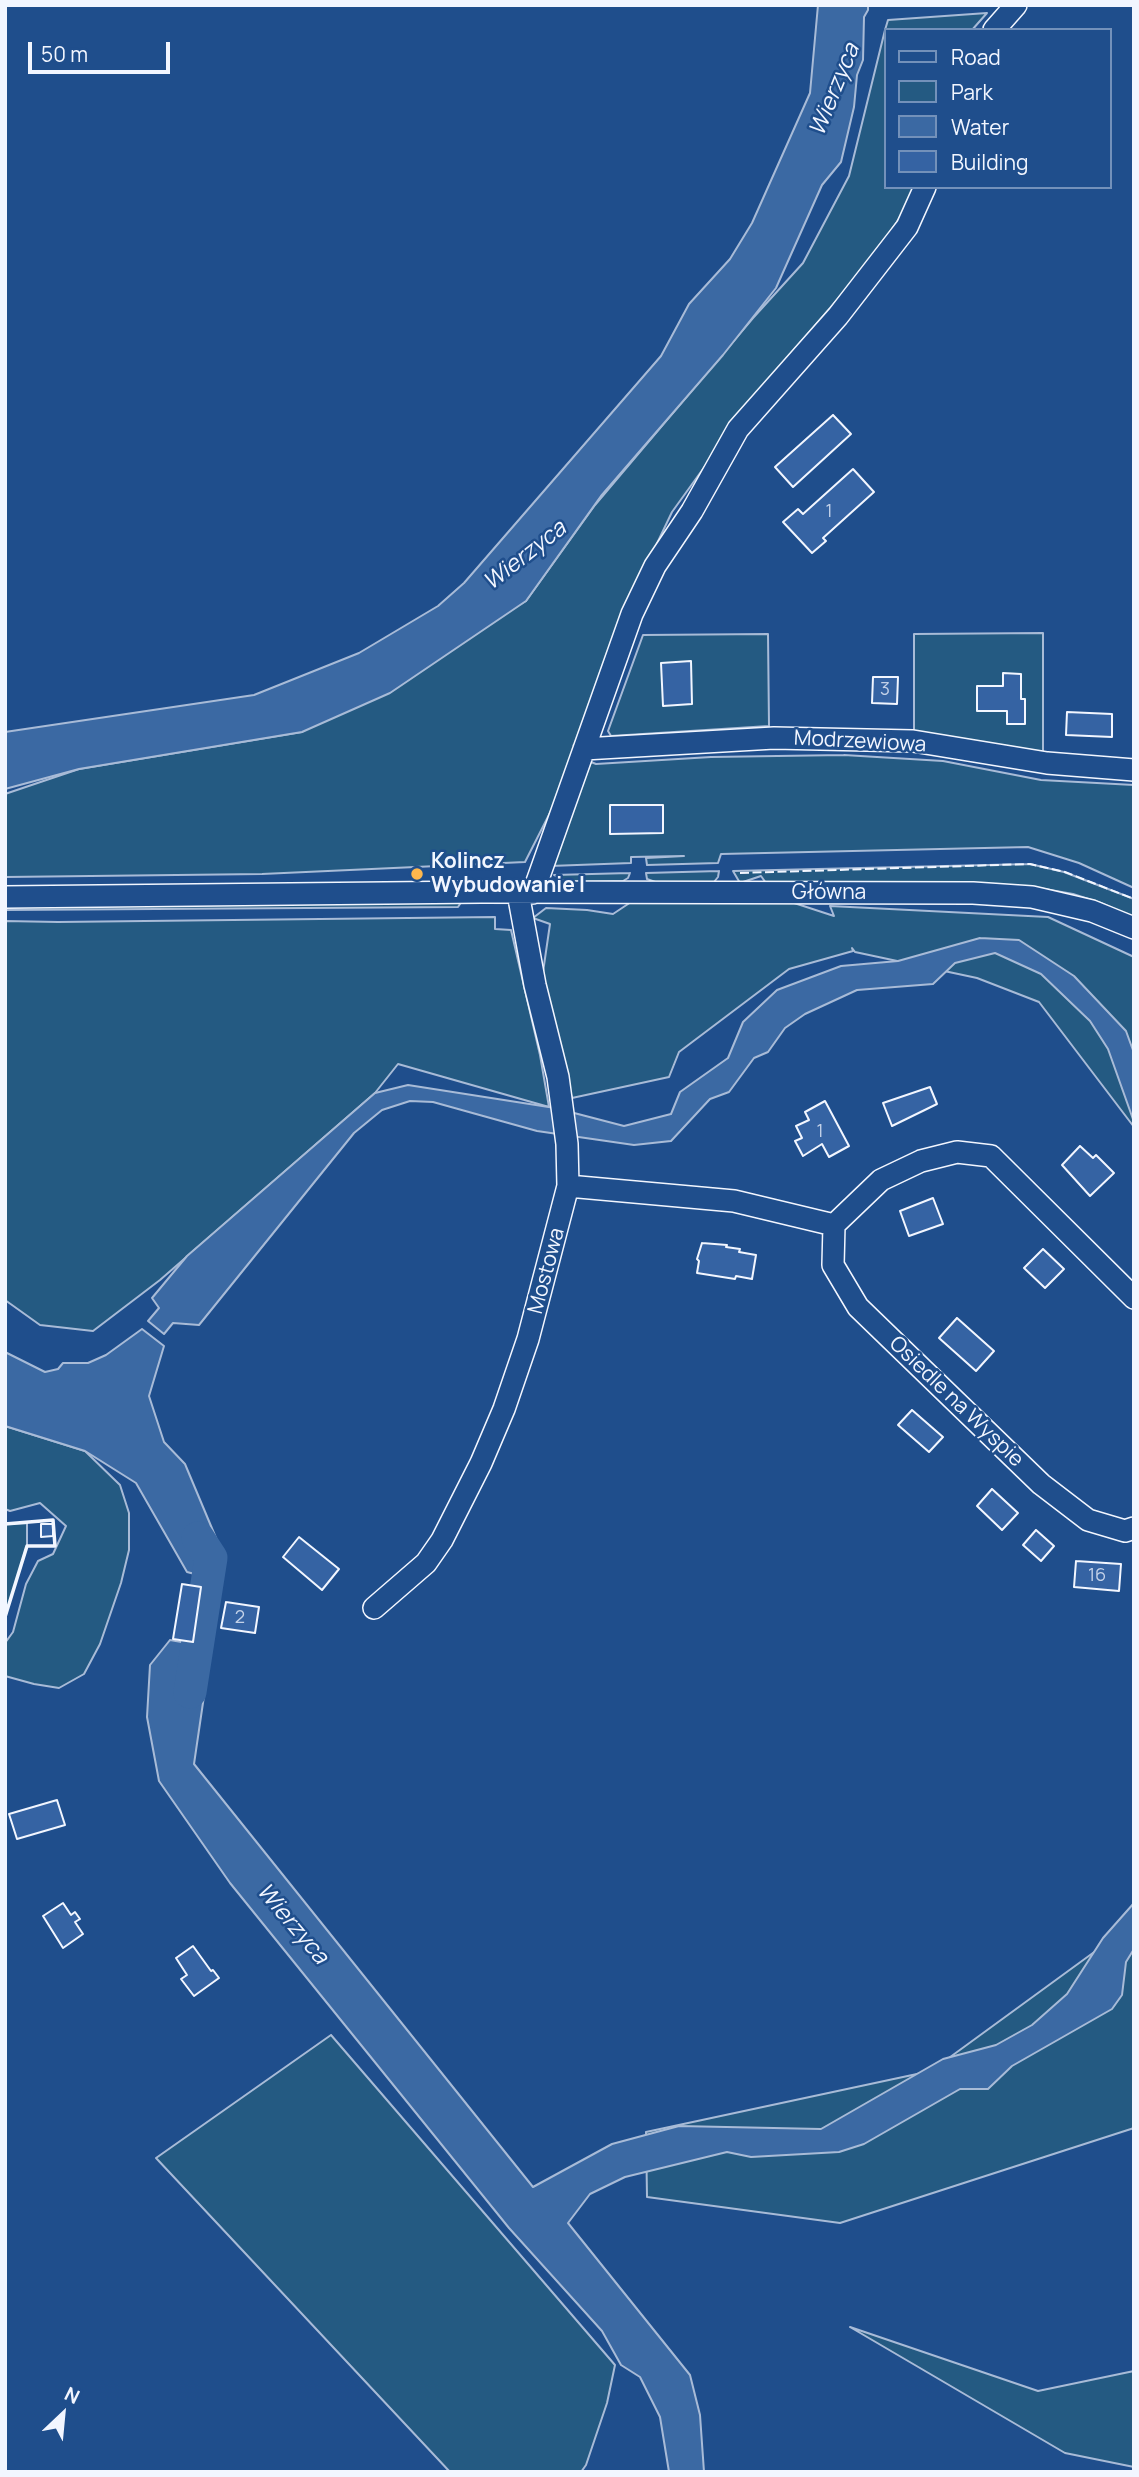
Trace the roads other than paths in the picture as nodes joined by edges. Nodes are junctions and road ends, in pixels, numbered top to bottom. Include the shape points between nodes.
1 (1016, 5) edge
2 (996, 28) edge
3 (924, 189) edge
4 (584, 750) junction
5 (1134, 770) edge
6 (526, 893) junction
7 (5, 897) edge
8 (1134, 928) edge
9 (568, 1186) junction
10 (834, 1225) junction
11 (1134, 1298) edge
12 (1134, 1528) edge
13 (374, 1608) dead end

1 - 2 street
3 - 4 street via 907,227 732,439 655,566 632,614
4 - 5 street, Modrzewiowa via 774,738 913,741 1047,763
4 - 6 street
6 - 7 street, Główna
6 - 8 street, Główna via 973,893 1032,897 1092,911
6 - 9 street, Mostowa via 535,985 558,1077
9 - 10 street via 734,1201
9 - 13 street, Mostowa via 528,1339 481,1463 426,1563
10 - 11 street via 881,1180 921,1161 957,1152 991,1156
10 - 12 street, Osiedle na Wyspie via 833,1265 858,1307 1041,1484 1088,1520 1125,1531

